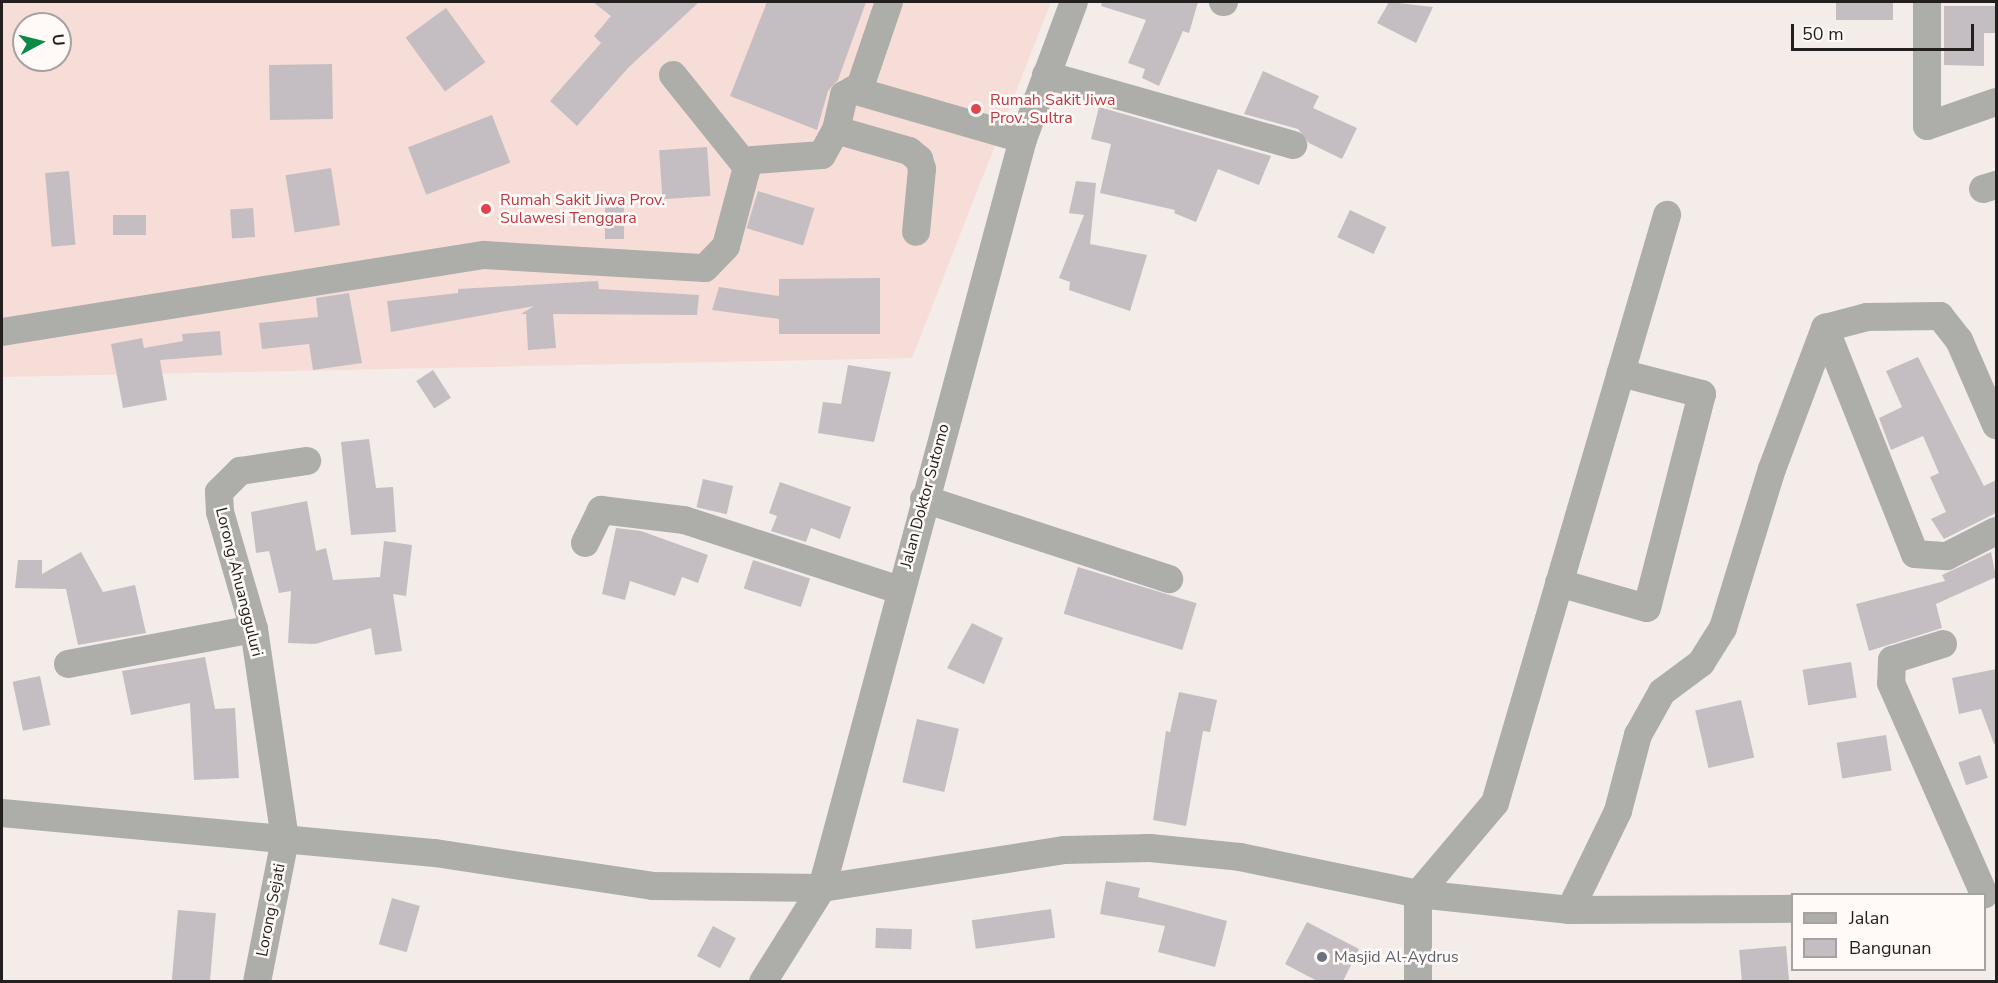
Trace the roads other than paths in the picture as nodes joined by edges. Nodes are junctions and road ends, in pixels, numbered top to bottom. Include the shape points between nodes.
1 (889, 2) edge
2 (1074, 2) edge
3 (1927, 2) edge
4 (673, 75) dead end
5 (1046, 75) junction
6 (859, 90) junction
7 (1996, 102) edge
8 (836, 130) junction
9 (1023, 139) junction
10 (1293, 145) dead end
11 (747, 167) junction
12 (1666, 215) dead end
13 (915, 232) dead end
14 (1825, 327) junction
15 (2, 332) edge
16 (1621, 373) junction
17 (1996, 425) edge
18 (307, 461) dead end
19 (924, 499) junction
20 (1996, 531) edge
21 (585, 543) dead end
22 (1169, 579) dead end
23 (1559, 583) junction
24 (900, 590) junction
25 (254, 629) junction
26 (1943, 644) dead end
27 (68, 664) dead end
28 (2, 813) edge
29 (285, 839) junction
30 (822, 888) junction
31 (1984, 893) edge
32 (1419, 894) junction
33 (1791, 909) edge
34 (1570, 910) junction
35 (257, 981) edge
36 (763, 981) edge
37 (1418, 981) edge

1 - 6 street
2 - 5 street, Jalan Doktor Sutomo
3 - 7 street via 1927,126
4 - 11 street
5 - 9 street, Jalan Doktor Sutomo
5 - 10 street
6 - 8 street via 844,95
6 - 9 street
8 - 11 street via 822,155 761,158
8 - 13 street via 909,151 919,159 922,169
9 - 19 street, Jalan Doktor Sutomo
11 - 15 street via 726,246 705,268 484,255
12 - 16 street
14 - 17 street via 1867,317 1940,316 1959,340
14 - 20 street via 1915,554 1947,556
14 - 34 street via 1773,469 1723,628 1701,663 1662,692 1638,735 1617,811
16 - 23 street
16 - 23 street via 1702,394 1647,608
18 - 25 street, Lorong Ahuangguluri via 240,471 219,492 220,512
19 - 22 street
19 - 24 street, Jalan Doktor Sutomo
21 - 24 street via 601,510 684,520
23 - 32 street via 1495,802
24 - 30 street, Jalan Doktor Sutomo
25 - 27 street
25 - 29 street, Lorong Ahuangguluri
26 - 31 street via 1892,660 1891,683
28 - 29 street
29 - 30 street via 435,853 653,886
29 - 35 street, Lorong Sejati
30 - 32 street via 1065,850 1150,848 1240,857
30 - 36 street, Jalan Doktor Sutomo
32 - 34 street
32 - 37 street
33 - 34 street

